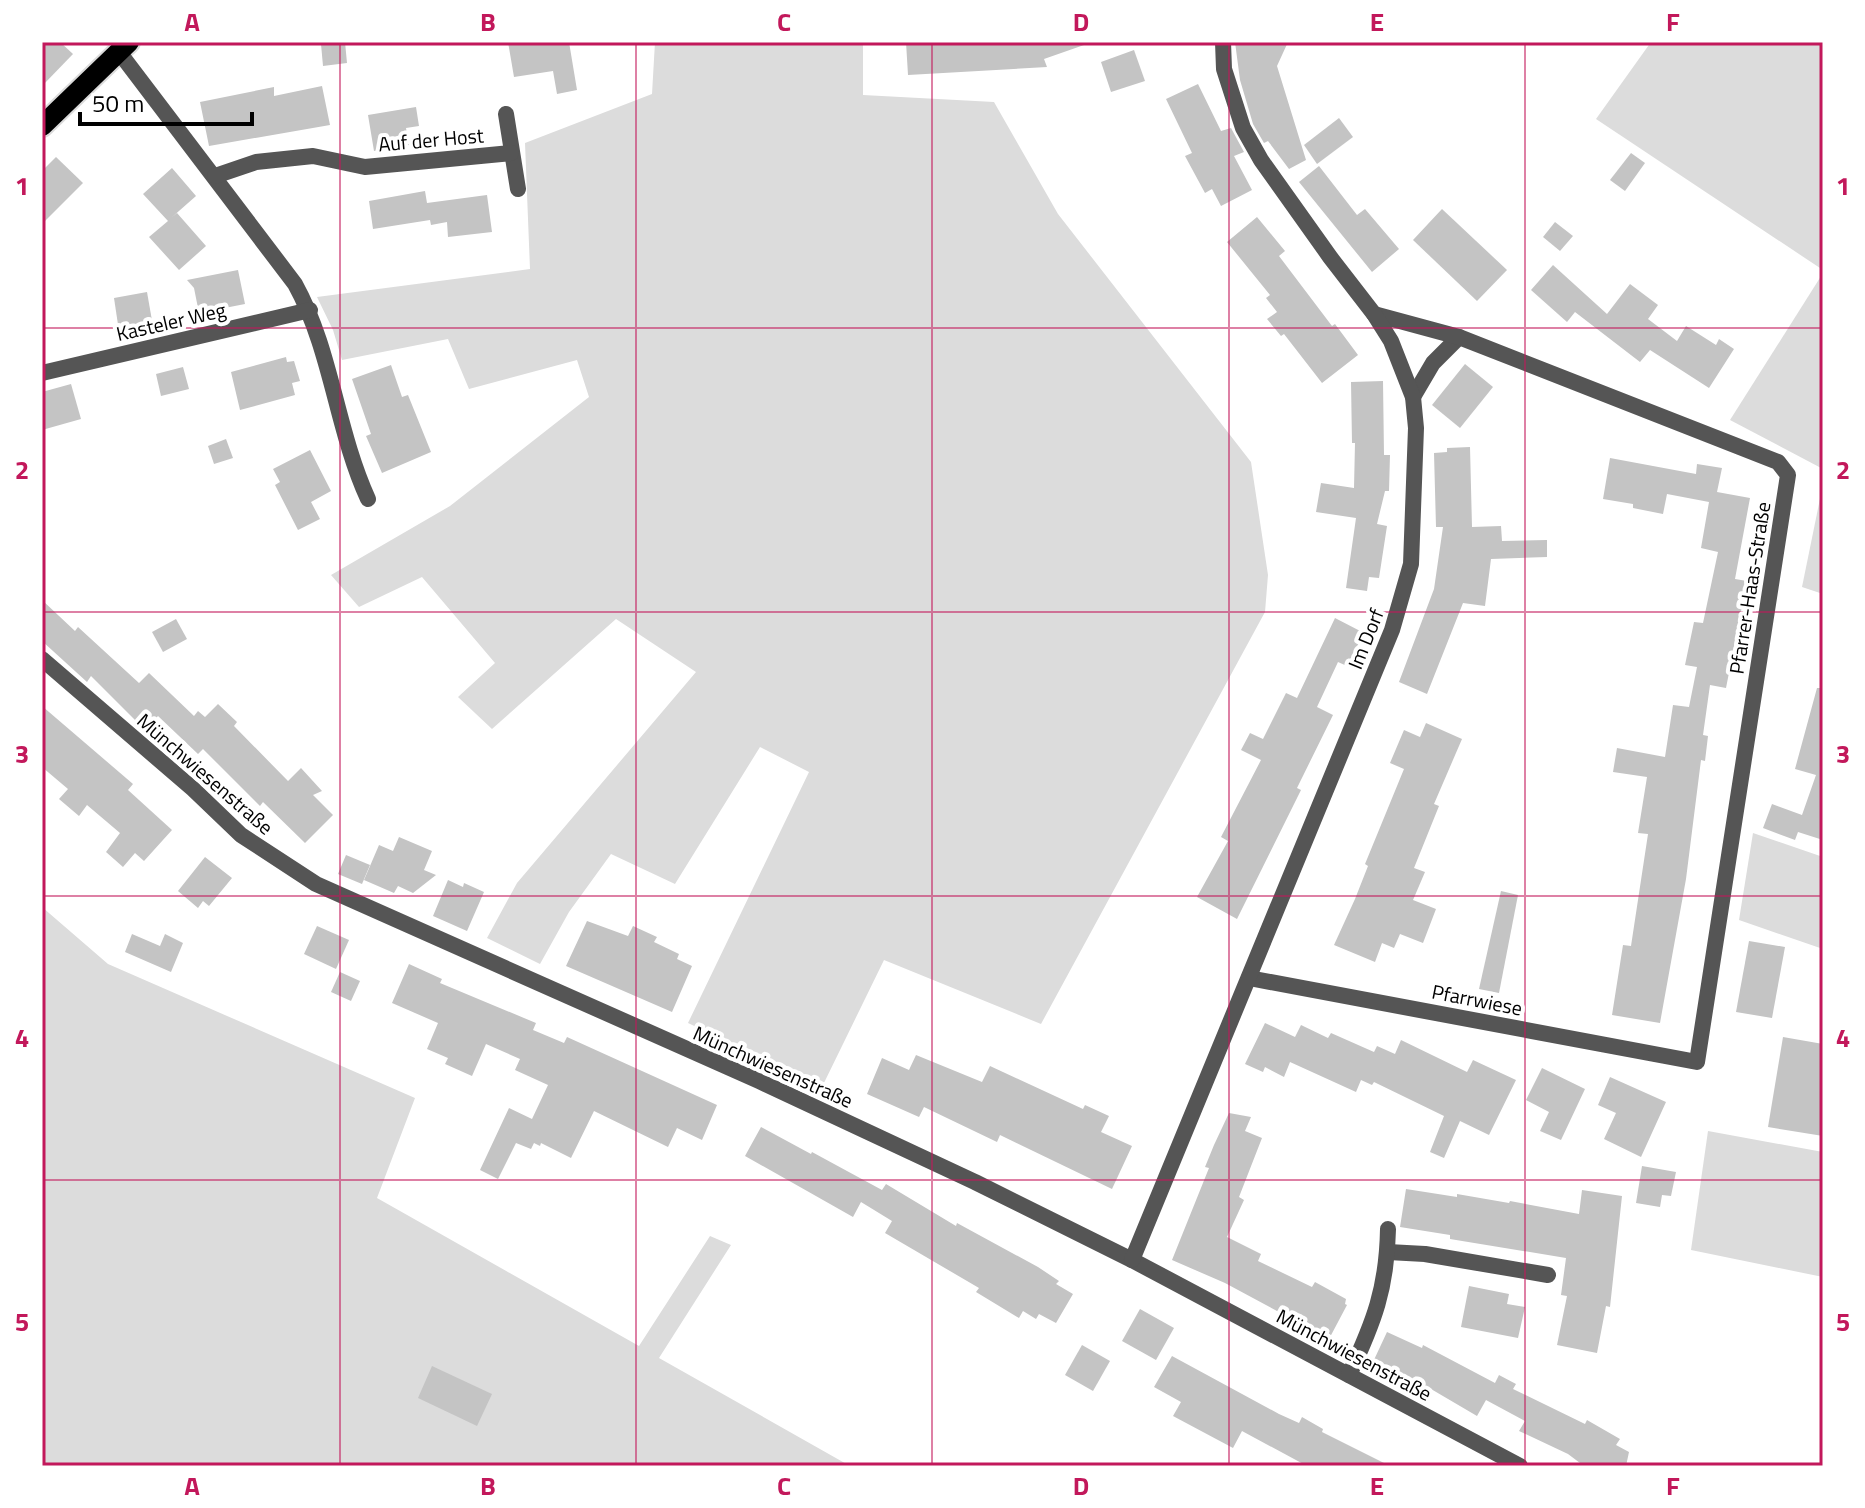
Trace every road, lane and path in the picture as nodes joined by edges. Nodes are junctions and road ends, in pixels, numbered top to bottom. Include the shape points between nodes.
1 (1223, 42) edge
2 (124, 47) edge
3 (506, 114) dead end
4 (42, 126) edge
5 (511, 153) junction
6 (215, 176) junction
7 (518, 189) dead end
8 (310, 310) junction
9 (1374, 314) junction
10 (1459, 337) junction
11 (42, 373) edge
12 (1413, 397) junction
13 (368, 499) dead end
14 (42, 659) edge
15 (1249, 978) junction
16 (1697, 1062) joint
17 (1388, 1229) dead end
18 (1388, 1252) junction
19 (1132, 1260) junction
20 (1548, 1275) dead end
21 (1349, 1375) junction
22 (1520, 1466) edge

1 - 9 street, Im Dorf via 1224,69 1243,128
2 - 4 main road
2 - 6 street
3 - 5 street, Auf der Host
5 - 6 street, Auf der Host via 365,167 313,156 256,162
5 - 7 street, Auf der Host
6 - 8 street
8 - 11 street, Kasteler Weg
8 - 13 street via 354,468
9 - 10 street, Pfarrer-Haas-Straße
9 - 12 street, Im Dorf
10 - 12 street via 1433,363
10 - 16 street, Pfarrer-Haas-Straße via 1778,462 1788,475
12 - 15 street, Im Dorf via 1414,522 1404,597
14 - 19 street, Münchwiesenstraße via 241,835 316,884 759,1081
15 - 16 street, Pfarrwiese
15 - 19 street, Im Dorf
17 - 18 street
18 - 20 street
18 - 21 street via 1378,1308
19 - 21 street, Münchwiesenstraße
21 - 22 street, Münchwiesenstraße

